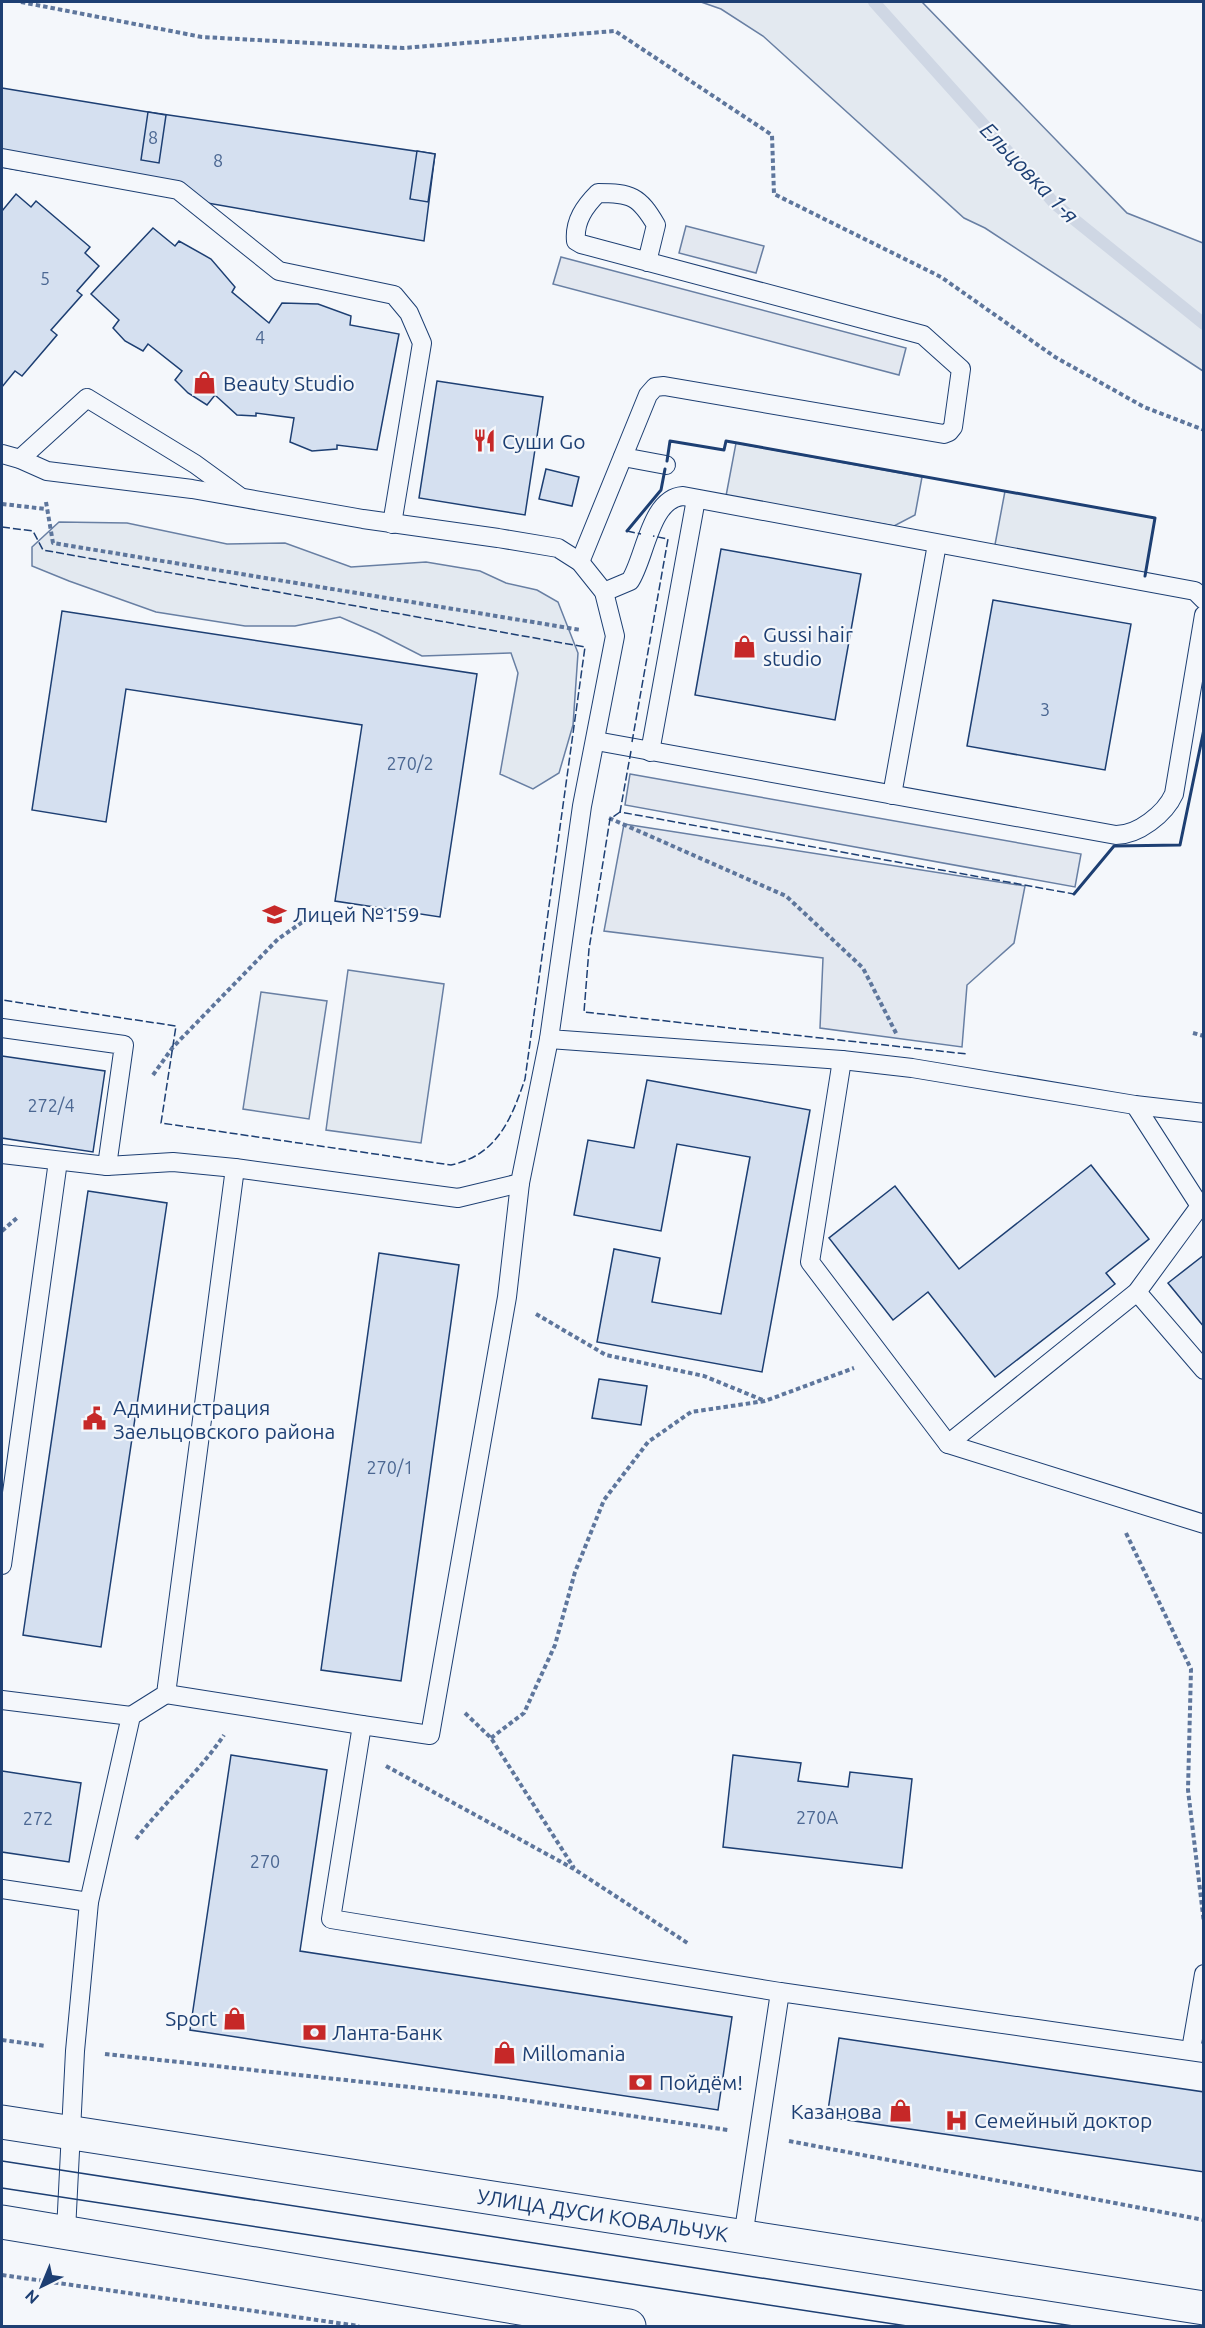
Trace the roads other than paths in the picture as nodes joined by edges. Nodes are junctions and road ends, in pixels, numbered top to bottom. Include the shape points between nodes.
1 (2, 158) edge
2 (647, 262) junction
3 (2, 454) edge
4 (623, 457) junction
5 (20, 459) junction
6 (666, 465) dead end
7 (242, 498) junction
8 (696, 499) junction
9 (392, 524) junction
10 (937, 544) junction
11 (580, 562) junction
12 (604, 592) junction
13 (1203, 600) edge
14 (1203, 615) edge
15 (596, 741) junction
16 (650, 752) junction
17 (892, 795) junction
18 (2, 1028) edge
19 (549, 1039) junction
20 (842, 1060) junction
21 (1135, 1105) junction
22 (1203, 1113) edge
23 (2, 1154) edge
24 (57, 1161) junction
25 (107, 1166) junction
26 (235, 1168) junction
27 (520, 1183) junction
28 (1137, 1292) junction
29 (1203, 1370) edge
30 (948, 1444) junction
31 (1203, 1524) edge
32 (2, 1565) edge
33 (166, 1694) junction
34 (2, 1700) edge
35 (131, 1716) junction
36 (362, 1725) junction
37 (2, 1889) edge
38 (89, 1902) junction
39 (1203, 1974) edge
40 (780, 1992) junction
41 (1197, 2052) edge
42 (2, 2122) edge
43 (71, 2132) junction
44 (2, 2222) edge
45 (66, 2231) junction
46 (743, 2237) junction
47 (1203, 2308) edge
48 (629, 2326) edge

1 - 9 lane via 178,190 279,271 394,295 410,313 422,343
2 - 2 lane via 576,241 582,209 598,193 623,193 645,206 656,225
2 - 4 lane via 918,333 958,364 962,375 953,427 944,434 655,387 648,395
3 - 5 lane
4 - 6 lane
4 - 11 lane
5 - 7 lane via 47,471
5 - 7 lane via 87,398 195,464
7 - 9 lane
8 - 10 lane
8 - 12 lane via 674,497 667,502 647,535 633,576
8 - 16 lane
9 - 11 lane via 558,548
10 - 13 lane via 1195,591
10 - 17 lane
11 - 12 lane
12 - 15 lane via 615,636
14 - 17 lane via 1174,794 1164,811 1135,831 1116,835
15 - 16 lane
15 - 19 lane via 582,806
16 - 17 lane
18 - 25 lane via 124,1045
19 - 20 lane
19 - 27 lane
20 - 21 lane
20 - 30 lane via 810,1262
21 - 22 lane
21 - 28 lane via 1200,1206
23 - 24 lane
24 - 25 lane
24 - 32 lane
25 - 26 lane via 173,1162
26 - 27 lane via 458,1198
26 - 33 lane
27 - 36 lane via 507,1296 430,1735
28 - 29 lane
28 - 30 lane
30 - 31 lane
33 - 35 lane
33 - 36 lane
34 - 35 lane
35 - 38 lane
36 - 40 lane via 331,1919
37 - 38 lane
38 - 43 lane
39 - 41 lane
40 - 41 lane
40 - 46 lane
42 - 43 main road, УЛИЦА ДУСИ КОВАЛЬЧУК
43 - 45 lane
43 - 46 main road, УЛИЦА ДУСИ КОВАЛЬЧУК
44 - 45 main road
45 - 48 main road
46 - 47 main road, УЛИЦА ДУСИ КОВАЛЬЧУК

